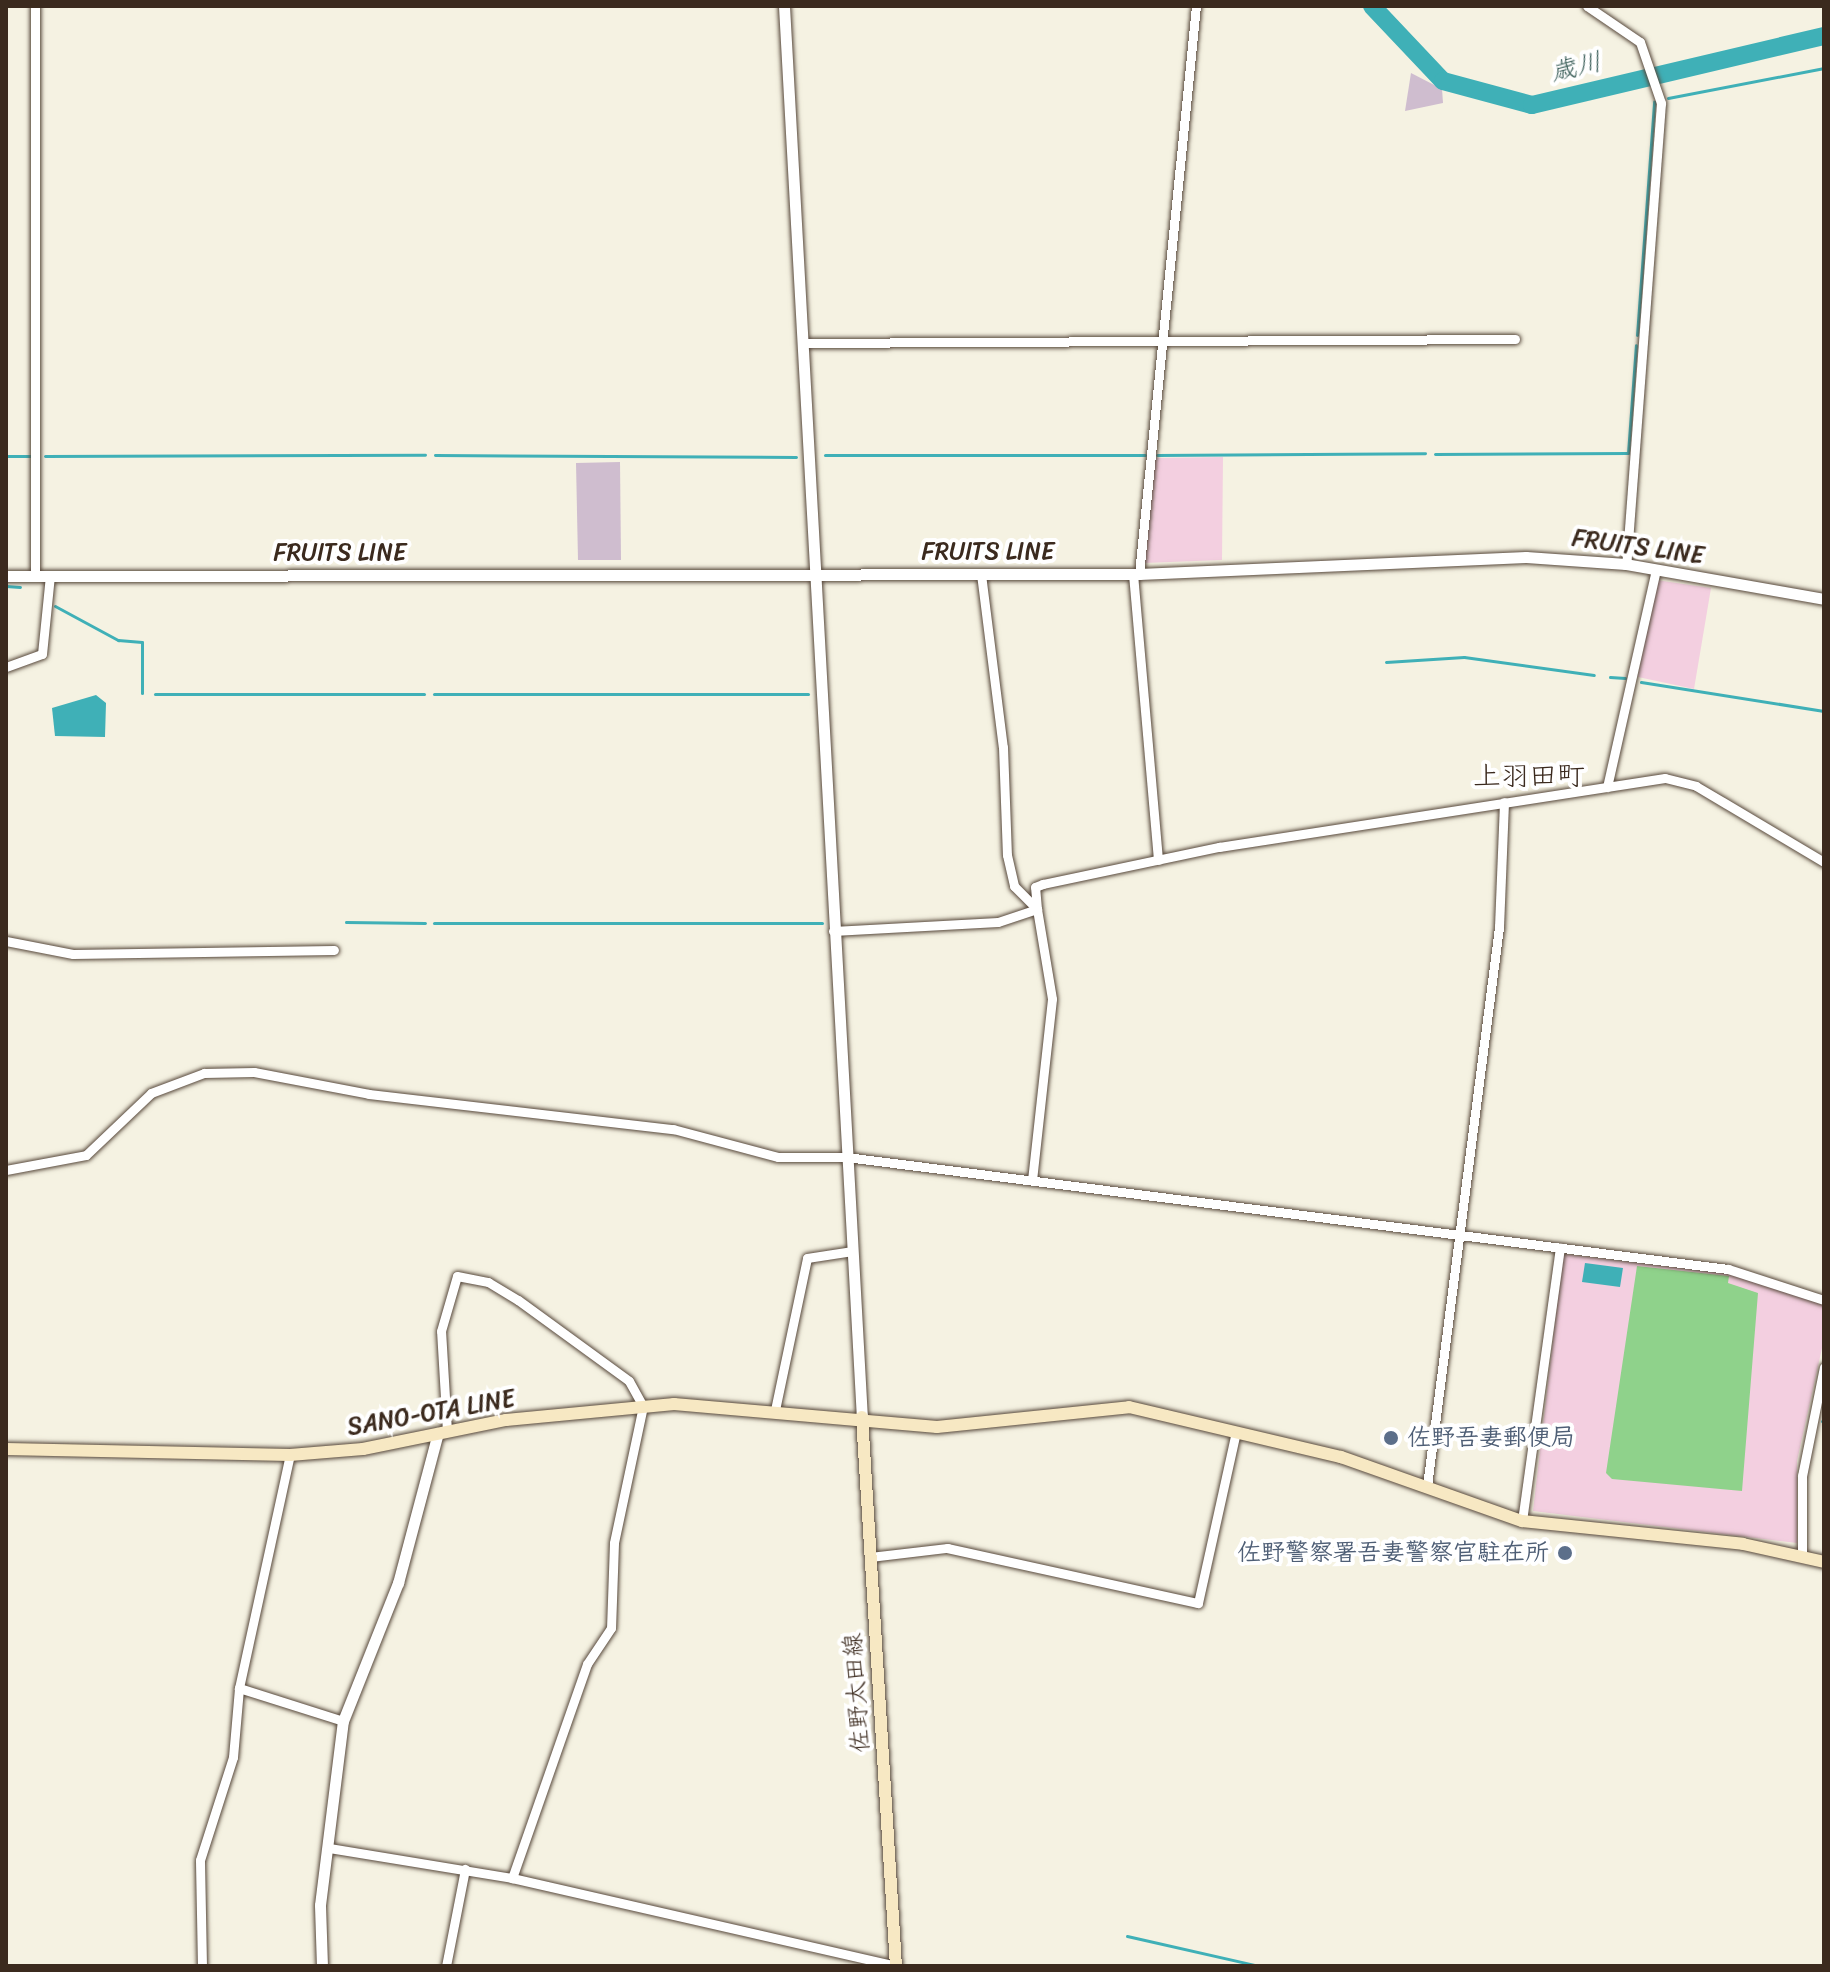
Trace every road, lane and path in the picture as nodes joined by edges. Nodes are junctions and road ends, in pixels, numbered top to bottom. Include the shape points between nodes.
1 (35, 6) edge
2 (784, 6) edge
3 (1196, 6) edge
4 (1587, 6) edge
5 (1515, 339) dead end
6 (1162, 342) junction
7 (802, 343) junction
8 (1626, 564) junction
9 (1656, 569) junction
10 (815, 573) junction
11 (981, 574) junction
12 (1136, 574) junction
13 (50, 575) junction
14 (6, 576) edge
15 (35, 576) junction
16 (1824, 599) edge
17 (6, 667) edge
18 (1607, 787) junction
19 (1504, 802) junction
20 (1158, 860) junction
21 (1824, 862) edge
22 (1037, 909) junction
23 (833, 931) junction
24 (6, 941) edge
25 (334, 950) dead end
26 (846, 1157) junction
27 (6, 1170) edge
28 (1032, 1180) junction
29 (1457, 1236) junction
30 (1560, 1248) junction
31 (852, 1251) junction
32 (1824, 1300) edge
33 (1824, 1367) edge
34 (643, 1406) junction
35 (775, 1410) junction
36 (862, 1417) junction
37 (1236, 1431) junction
38 (443, 1432) junction
39 (6, 1449) edge
40 (290, 1455) junction
41 (1427, 1486) junction
42 (1522, 1521) junction
43 (1802, 1555) junction
44 (870, 1557) junction
45 (1824, 1562) edge
46 (239, 1688) junction
47 (343, 1721) junction
48 (329, 1848) junction
49 (465, 1869) junction
50 (512, 1878) junction
51 (202, 1966) edge
52 (322, 1966) edge
53 (446, 1966) edge
54 (896, 1966) edge

1 - 15 street
2 - 7 street
3 - 6 street
4 - 8 street via 1640,42 1661,103
5 - 6 street
6 - 7 street
6 - 12 street
7 - 10 street
8 - 9 street, FRUITS LINE
8 - 12 street, FRUITS LINE via 1499,557
9 - 16 street, FRUITS LINE
9 - 18 street
10 - 11 street, FRUITS LINE
10 - 13 street, FRUITS LINE
10 - 23 street
11 - 12 street, FRUITS LINE
11 - 22 street via 1003,747 1007,855 1014,886
12 - 20 street
13 - 15 street, FRUITS LINE
13 - 17 street via 42,654
14 - 15 street, FRUITS LINE
18 - 19 street
18 - 21 street via 1686,781
19 - 20 street
19 - 29 street via 1499,927
20 - 22 street via 1035,887
22 - 23 street via 998,922
22 - 28 street via 1052,999
23 - 26 street
24 - 25 street via 73,954
26 - 27 street via 778,1157 673,1129 217,1072 151,1093 86,1155
26 - 28 street
26 - 31 street
28 - 29 street
29 - 30 street
29 - 41 street
30 - 32 street via 1728,1269
30 - 42 street
31 - 35 street via 807,1258
31 - 36 street
33 - 43 street via 1802,1476
34 - 35 main road, SANO-OTA LINE
34 - 38 main road, SANO-OTA LINE
34 - 38 street via 629,1381 518,1300 488,1282 457,1276 441,1331
34 - 50 street via 614,1543 611,1628 587,1664
35 - 36 main road, SANO-OTA LINE
36 - 37 main road, SANO-OTA LINE via 950,1427 1129,1407
36 - 44 main road, 佐野太田線
37 - 41 main road, SANO-OTA LINE
37 - 44 street via 1198,1603 947,1548
38 - 40 main road, SANO-OTA LINE
38 - 47 street via 399,1580
39 - 40 main road, SANO-OTA LINE
40 - 46 street
41 - 42 main road, SANO-OTA LINE
42 - 43 main road, SANO-OTA LINE
43 - 45 main road, SANO-OTA LINE
44 - 54 main road, 佐野太田線
46 - 47 street
46 - 51 street via 231,1768 200,1860
47 - 48 street
48 - 49 street
48 - 52 street
49 - 50 street
49 - 53 street
50 - 54 street

